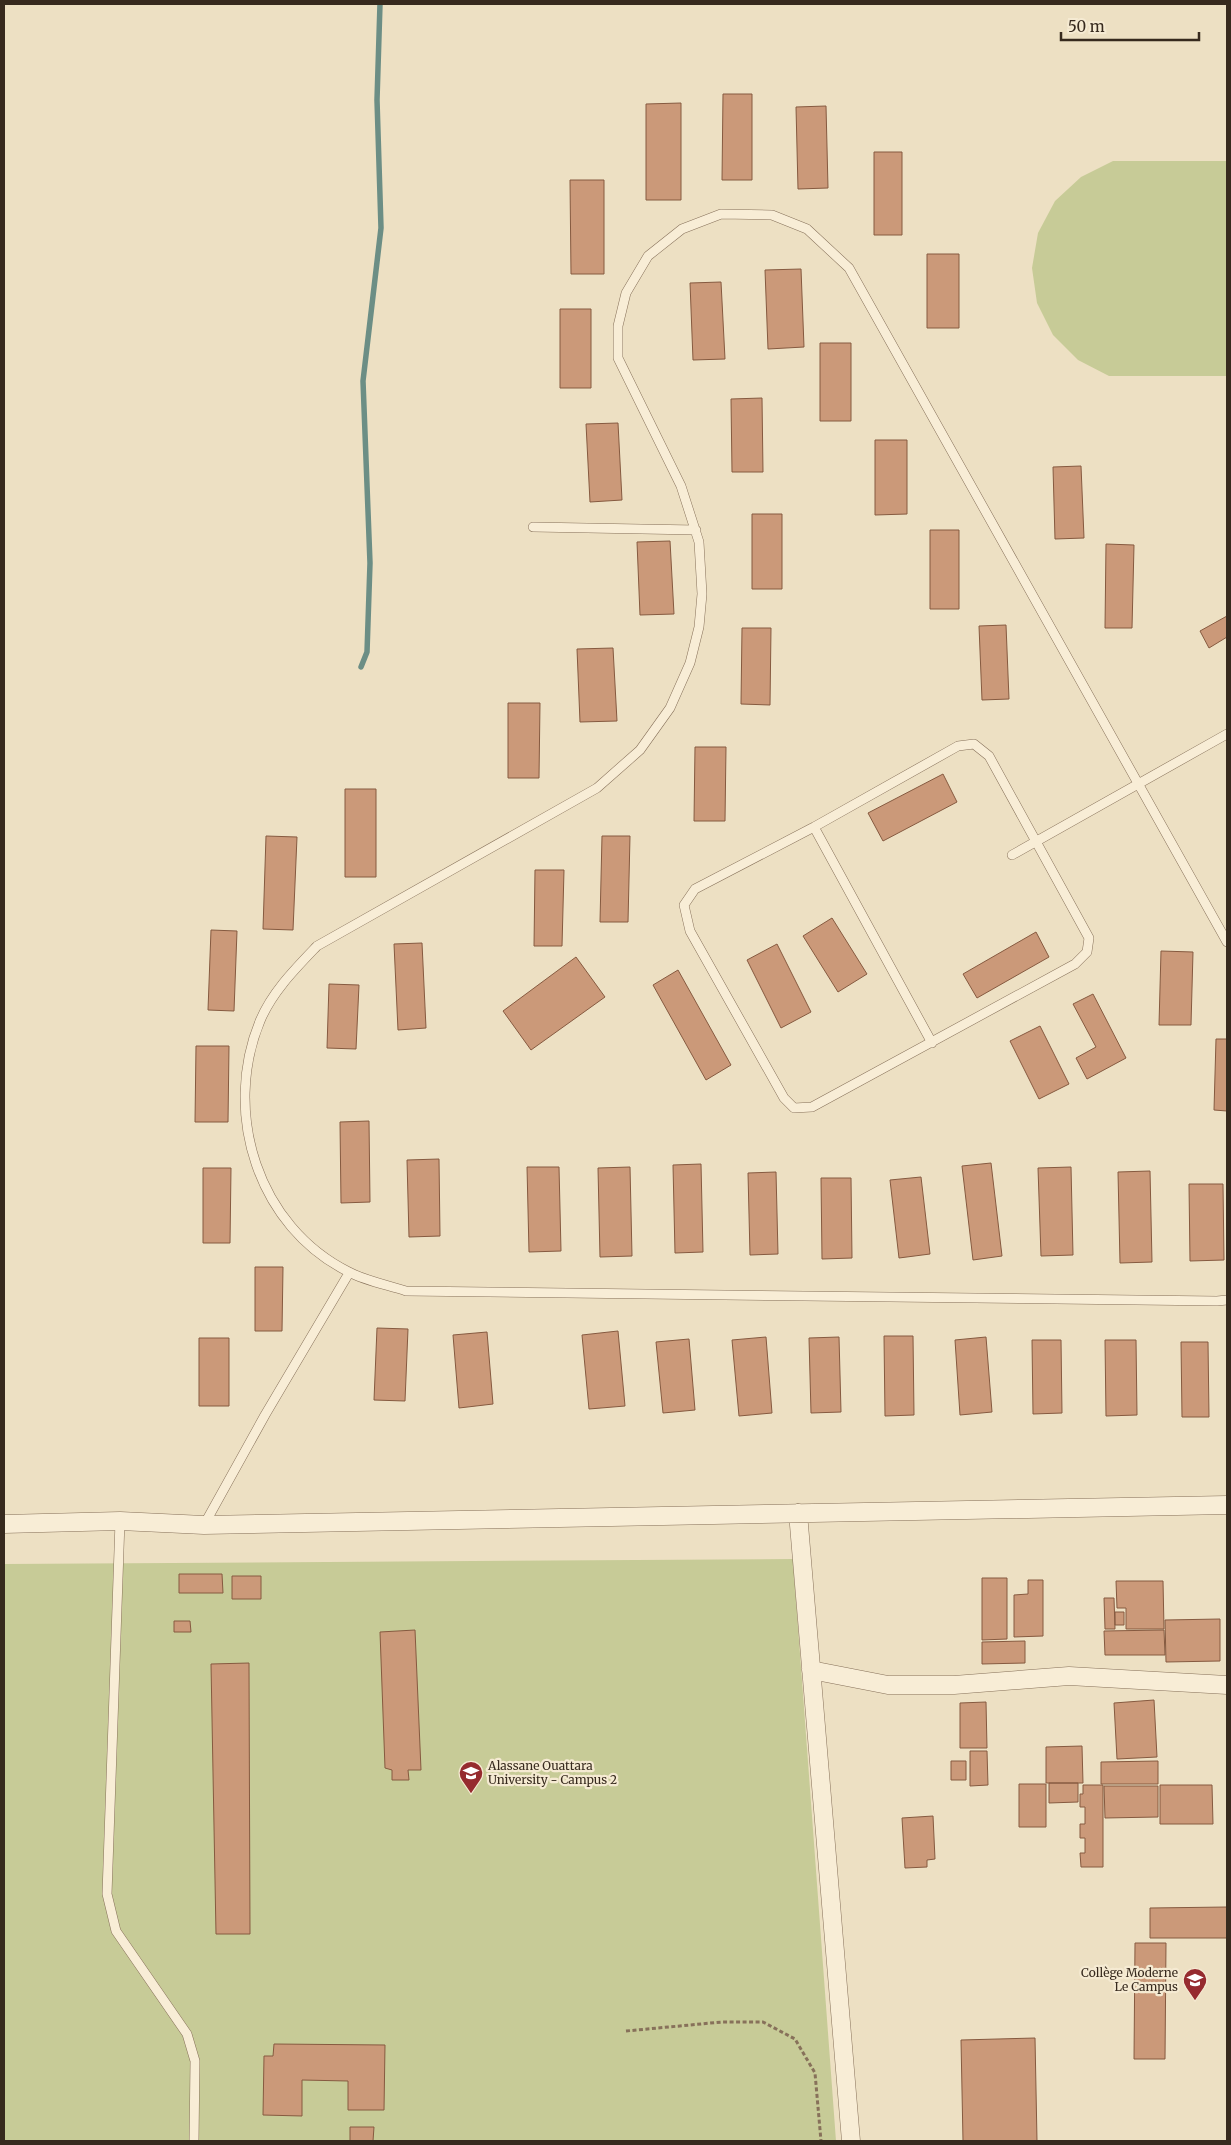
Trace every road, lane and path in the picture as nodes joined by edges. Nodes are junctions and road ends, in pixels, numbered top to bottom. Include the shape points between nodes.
1 (533, 527) dead end
2 (696, 530) junction
3 (1227, 734) edge
4 (1140, 784) junction
5 (814, 827) junction
6 (1037, 841) junction
7 (1012, 855) dead end
8 (1227, 942) edge
9 (932, 1043) junction
10 (349, 1273) junction
11 (1227, 1300) edge
12 (1227, 1505) edge
13 (798, 1513) junction
14 (120, 1521) junction
15 (4, 1524) edge
16 (204, 1525) junction
17 (811, 1670) junction
18 (1227, 1685) edge
19 (626, 2031) dead end
20 (194, 2141) edge
21 (821, 2141) edge
22 (850, 2141) edge

1 - 2 lane
2 - 4 lane via 681,486 618,358 618,326 626,292 648,256 682,229 721,214 772,215 807,229 849,268
2 - 10 lane via 702,594 699,627 692,654 670,708 640,750 597,788 317,946 285,979 260,1020 248,1060 244,1107 253,1159 269,1196 298,1235
3 - 4 lane
4 - 6 lane
4 - 8 lane
5 - 6 lane via 958,746 974,744 988,756
5 - 9 lane
5 - 9 lane via 695,889 684,905 690,931 784,1098 794,1108 812,1107
6 - 7 lane
6 - 9 lane via 1089,938 1087,952 1075,964
10 - 11 lane via 406,1291
10 - 16 lane
12 - 13 street
13 - 16 street
13 - 17 street
14 - 15 street
14 - 16 street
14 - 20 lane via 107,1894 116,1932 187,2034 195,2061
17 - 18 street via 888,1686 954,1686 1069,1676
17 - 22 street
19 - 21 path via 722,2022 763,2022 795,2039 814,2073

